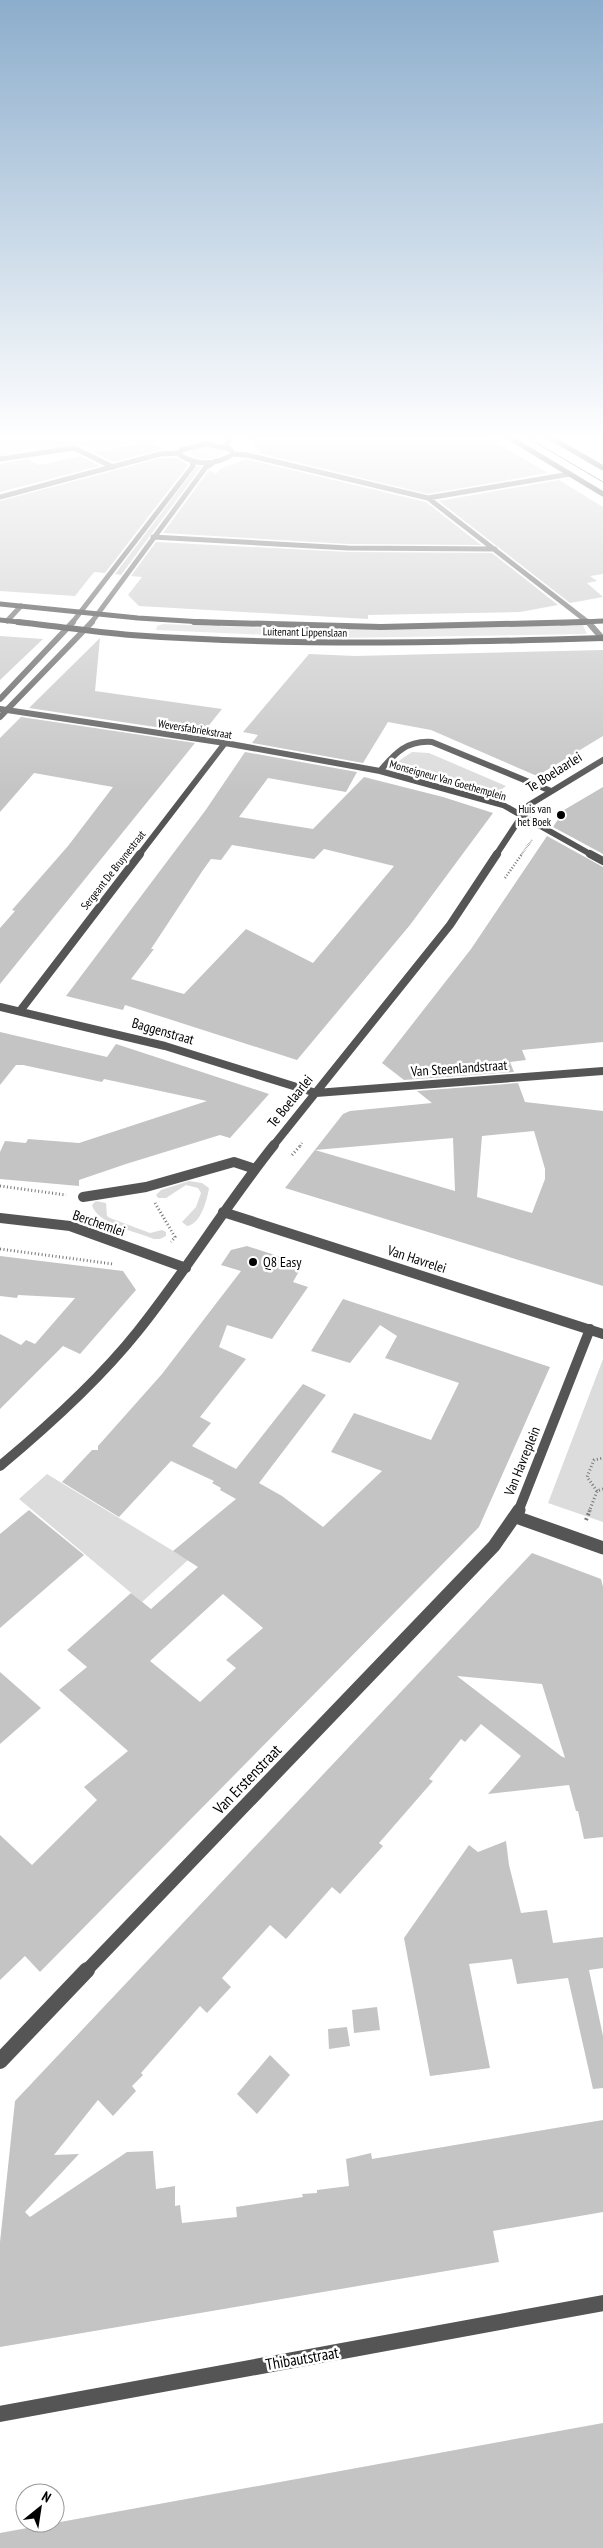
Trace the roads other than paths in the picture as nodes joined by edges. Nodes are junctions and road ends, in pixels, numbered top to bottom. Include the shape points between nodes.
1 (123, 557) edge
2 (139, 557) edge
3 (505, 557) edge
4 (0, 604) edge
5 (21, 606) junction
6 (81, 612) junction
7 (99, 614) junction
8 (155, 619) junction
9 (3, 621) edge
10 (603, 621) edge
11 (588, 622) junction
12 (68, 628) junction
13 (86, 630) junction
14 (148, 636) junction
15 (602, 638) edge
16 (0, 699) edge
17 (4, 709) edge
18 (0, 717) edge
19 (225, 744) junction
20 (603, 760) edge
21 (380, 771) junction
22 (551, 791) junction
23 (523, 816) junction
24 (603, 861) edge
25 (0, 1007) edge
26 (20, 1011) junction
27 (603, 1071) edge
28 (316, 1092) junction
29 (255, 1169) junction
30 (83, 1197) road end
31 (223, 1212) junction
32 (0, 1218) edge
33 (186, 1268) junction
34 (590, 1330) junction
35 (603, 1334) edge
36 (0, 1466) edge
37 (516, 1517) junction
38 (603, 1548) edge
39 (0, 2061) edge
40 (603, 2303) edge
41 (0, 2414) edge

1 - 6 street
2 - 7 street
3 - 11 street
4 - 5 main road, Luitenant Lippenslaan
5 - 6 main road, Luitenant Lippenslaan
5 - 9 street, Luitenant Lippenslaan
6 - 7 main road, Luitenant Lippenslaan
6 - 12 street
7 - 8 main road, Luitenant Lippenslaan
7 - 13 street
8 - 11 main road, Luitenant Lippenslaan via 362,625
8 - 14 main road
9 - 12 main road, Luitenant Lippenslaan
10 - 11 main road, Luitenant Lippenslaan
11 - 15 street
12 - 13 main road, Luitenant Lippenslaan
12 - 16 street
13 - 14 main road, Luitenant Lippenslaan
13 - 17 street
14 - 15 main road, Luitenant Lippenslaan via 360,642
17 - 18 street
17 - 19 street, Weversfabriekstraat
19 - 21 street, Weversfabriekstraat
19 - 26 street, Sergeant De Bruynestraat
20 - 22 street, Te Boelaarlei
21 - 22 street, Monseigneur Van Goethemplein via 406,744 426,740
21 - 23 street, Monseigneur Van Goethemplein via 503,805
22 - 23 street, Te Boelaarlei via 529,805
23 - 24 street, Monseigneur Van Goethemplein
23 - 28 street, Te Boelaarlei via 450,925
25 - 26 street, Baggenstraat
26 - 28 street, Baggenstraat via 165,1046
27 - 28 street, Van Steenlandstraat
28 - 29 street, Te Boelaarlei
29 - 30 street via 234,1162 146,1187
29 - 31 street, Te Boelaarlei
31 - 33 street, Te Boelaarlei
31 - 34 street, Van Havrelei
32 - 33 street, Berchemlei via 70,1226
33 - 36 street, Te Boelaarlei via 137,1333 99,1375 54,1421
34 - 35 street, Van Havrelei
34 - 37 street, Van Havreplein
37 - 38 street, Van Havreplein
37 - 39 street, Van Erstenstraat via 494,1546
40 - 41 street, Thibautstraat

